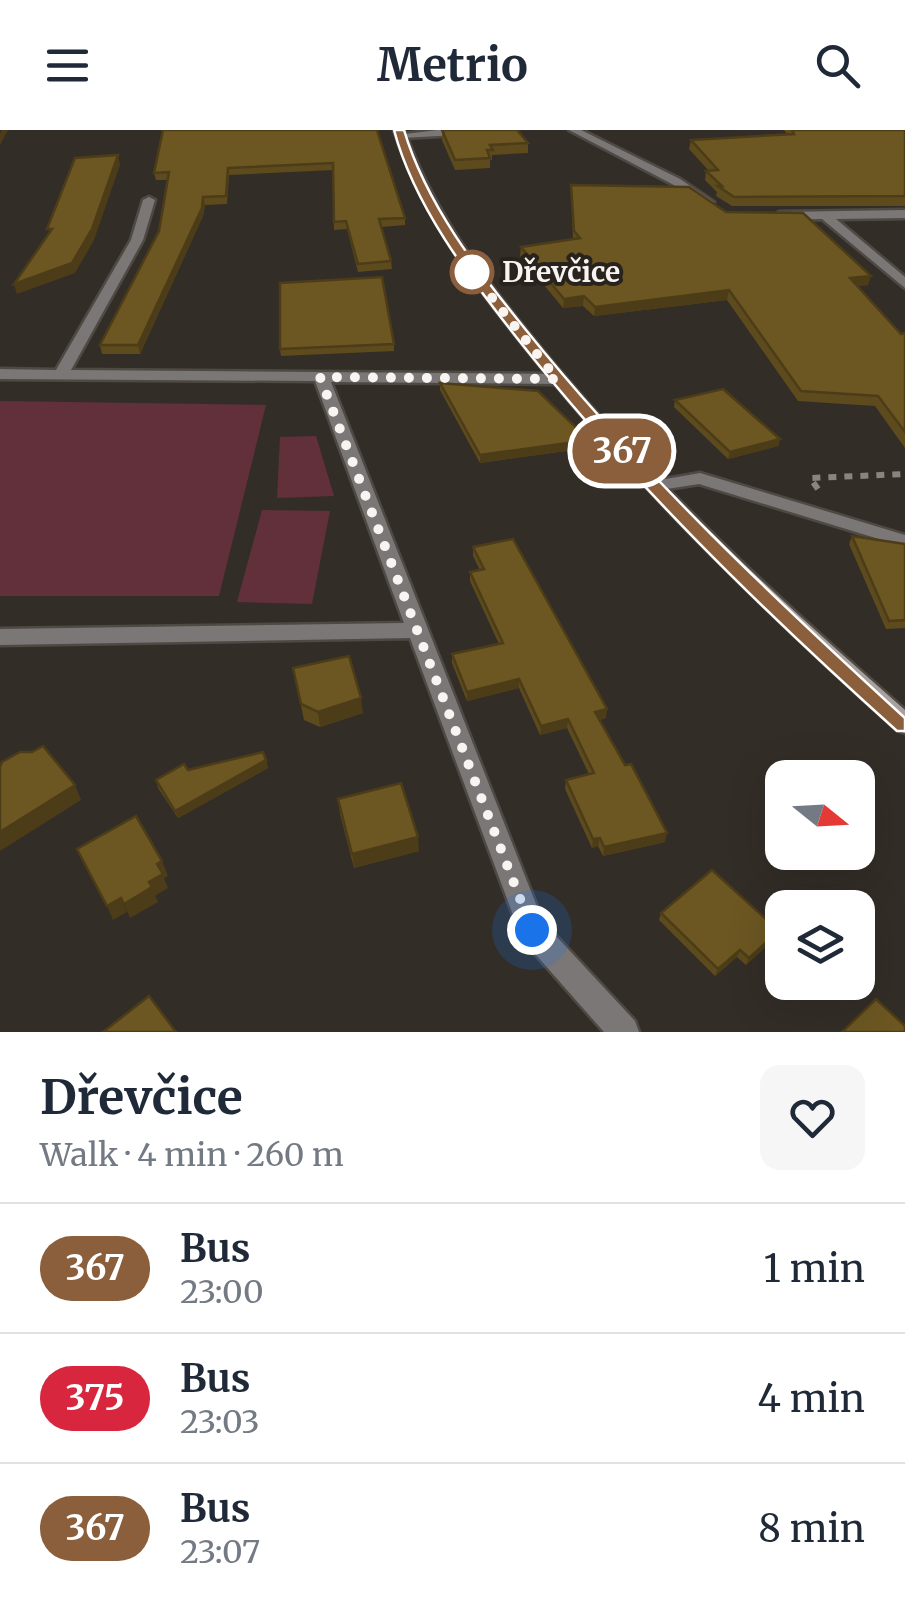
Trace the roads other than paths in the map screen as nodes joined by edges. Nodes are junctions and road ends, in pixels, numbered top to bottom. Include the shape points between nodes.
1 (495, 130) edge
2 (574, 130) edge
3 (400, 132) edge
4 (149, 200) dead end
5 (718, 208) edge
6 (905, 214) edge
7 (764, 216) edge
8 (826, 216) junction
9 (905, 284) edge
10 (0, 374) edge
11 (61, 374) junction
12 (320, 377) junction
13 (557, 379) junction
14 (654, 486) junction
15 (905, 541) edge
16 (417, 630) junction
17 (0, 637) edge
18 (905, 724) edge
19 (624, 1032) edge

1 - 3 street
2 - 5 street
3 - 13 main road via 465,264
4 - 11 street via 138,240
6 - 8 street
7 - 8 street
8 - 9 street
10 - 11 street
11 - 12 street
12 - 13 street
12 - 16 street
13 - 14 main road
14 - 15 street via 700,478
14 - 18 main road via 791,624
16 - 17 street
16 - 19 street via 532,930

